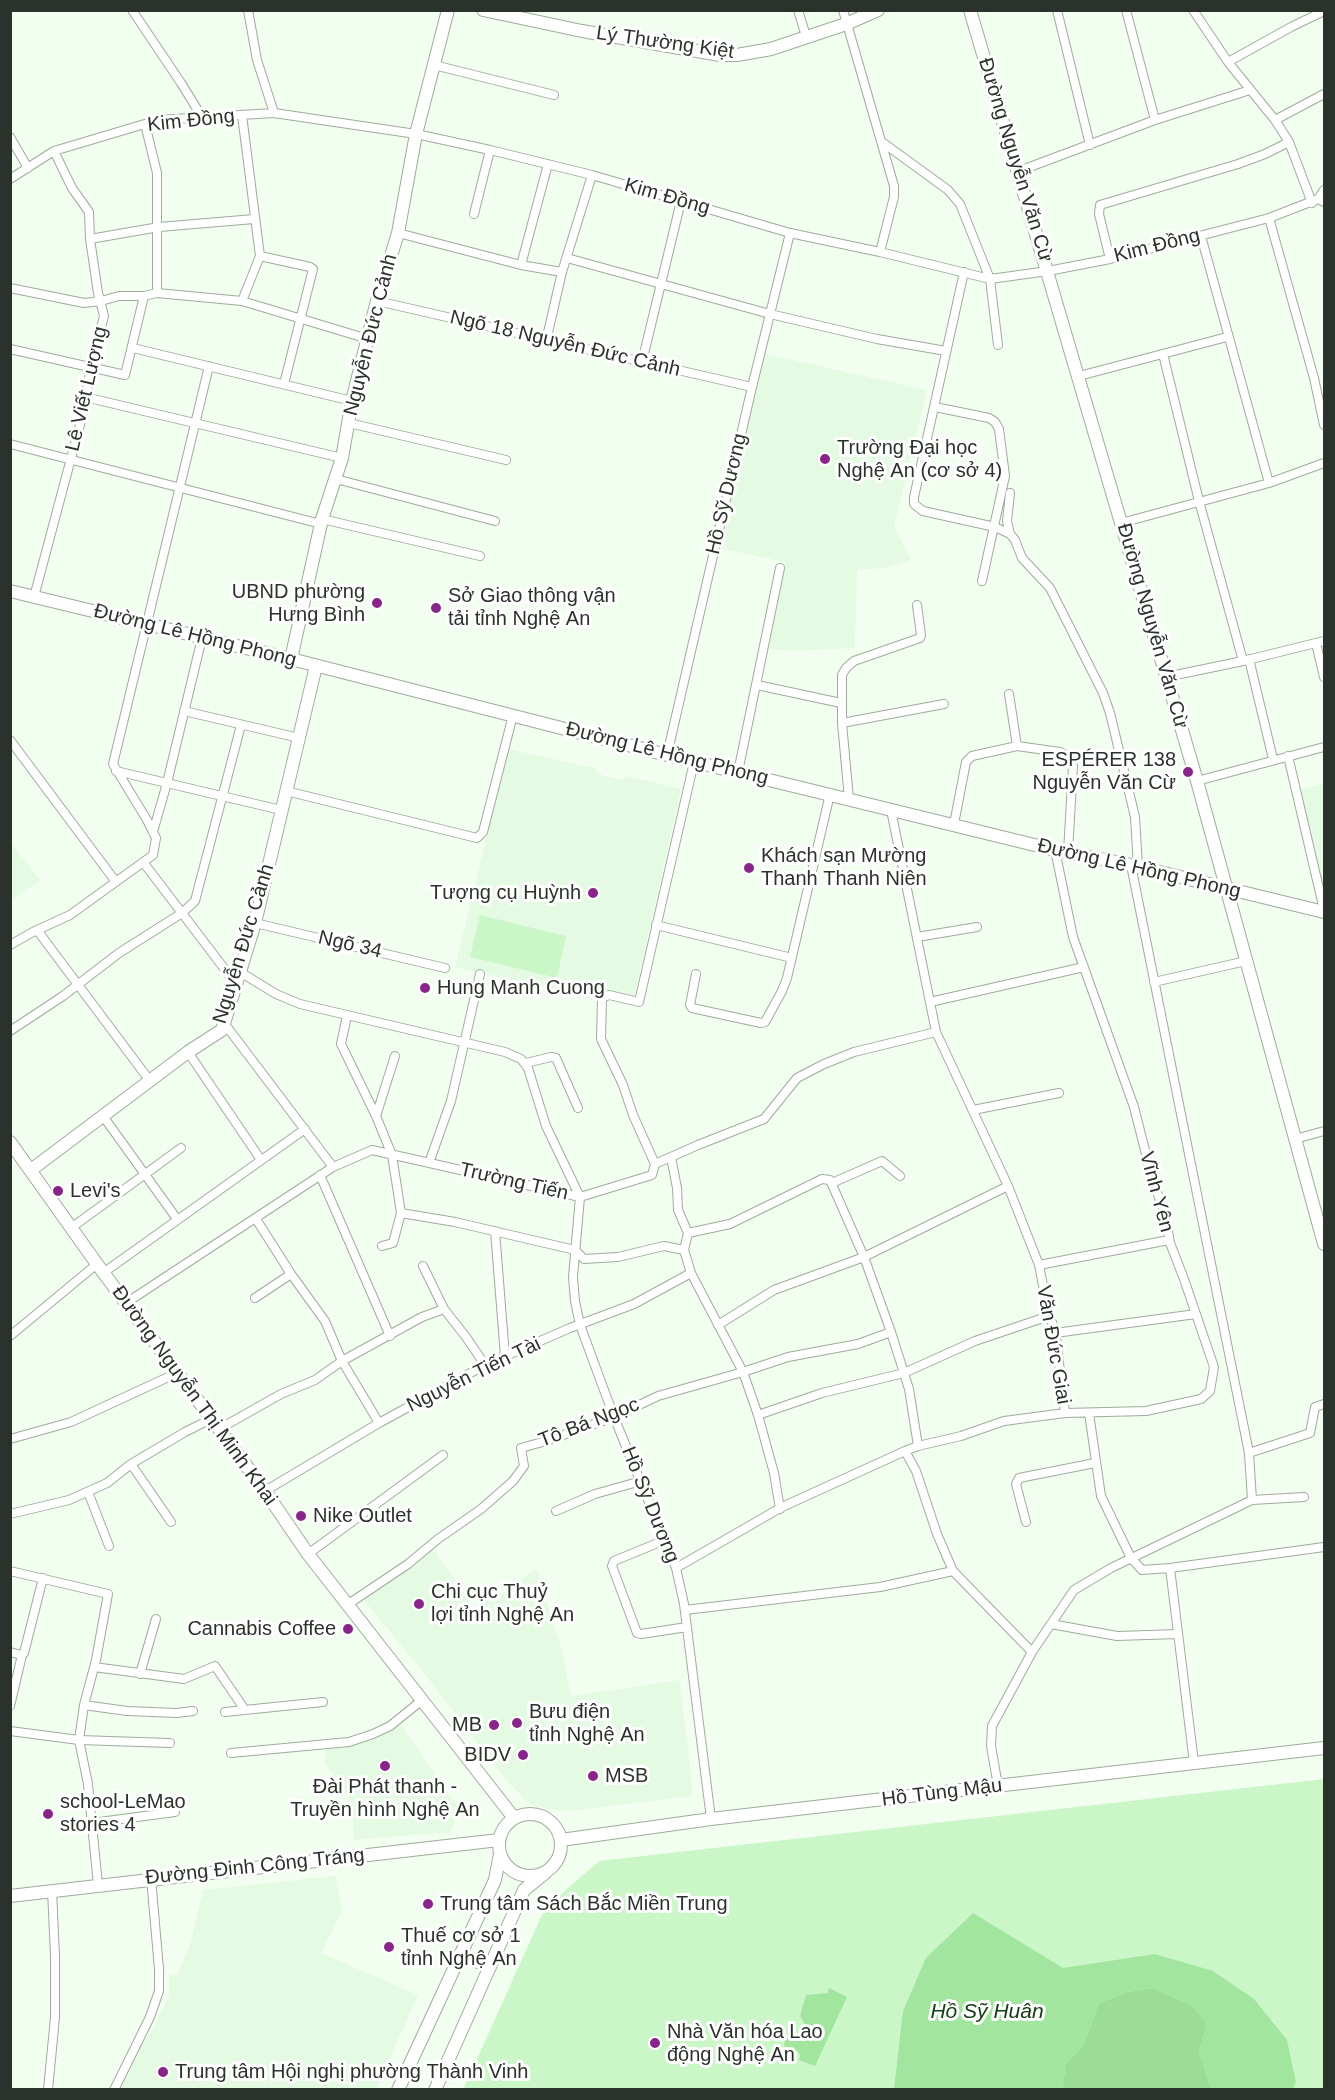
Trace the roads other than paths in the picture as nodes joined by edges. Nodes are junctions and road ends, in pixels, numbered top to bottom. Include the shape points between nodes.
1 (132, 10) edge
2 (248, 10) edge
3 (448, 10) edge
4 (483, 10) edge
5 (798, 10) edge
6 (843, 10) edge
7 (878, 10) edge
8 (970, 10) edge
9 (1057, 10) edge
10 (1126, 10) edge
11 (1193, 10) edge
12 (1324, 11) edge
13 (846, 24) junction
14 (806, 36) junction
15 (1228, 62) junction
16 (434, 65) junction
17 (1250, 90) junction
18 (1324, 94) edge
19 (554, 95) dead end
20 (274, 113) junction
21 (242, 115) junction
22 (202, 117) junction
23 (1155, 120) junction
24 (1275, 120) junction
25 (145, 124) junction
26 (416, 134) junction
27 (10, 137) edge
28 (881, 141) junction
29 (1289, 142) junction
30 (1090, 145) junction
31 (490, 150) junction
32 (54, 151) junction
33 (548, 164) junction
34 (28, 168) junction
35 (1019, 171) junction
36 (592, 175) junction
37 (10, 179) edge
38 (1324, 190) edge
39 (681, 201) junction
40 (1318, 201) edge
41 (474, 214) dead end
42 (1269, 218) junction
43 (254, 219) junction
44 (159, 227) junction
45 (398, 233) junction
46 (790, 233) junction
47 (1201, 236) junction
48 (90, 238) junction
49 (880, 252) junction
50 (260, 256) junction
51 (567, 258) junction
52 (1110, 259) junction
53 (521, 265) junction
54 (1048, 271) junction
55 (562, 272) junction
56 (964, 272) junction
57 (990, 279) junction
58 (660, 284) junction
59 (10, 288) edge
60 (157, 293) junction
61 (144, 296) junction
62 (101, 301) junction
63 (242, 301) junction
64 (377, 301) junction
65 (770, 314) junction
66 (299, 319) junction
67 (1227, 337) junction
68 (368, 339) junction
69 (546, 341) junction
70 (998, 345) dead end
71 (133, 348) junction
72 (946, 351) junction
73 (11, 352) edge
74 (1163, 354) junction
75 (642, 362) junction
76 (209, 366) junction
77 (91, 367) junction
78 (1324, 375) edge
79 (1079, 376) junction
80 (1314, 378) junction
81 (284, 384) junction
82 (752, 387) junction
83 (85, 397) junction
84 (352, 401) junction
85 (935, 407) junction
86 (195, 423) junction
87 (349, 423) junction
88 (1324, 425) edge
89 (10, 444) edge
90 (342, 458) junction
91 (71, 460) junction
92 (506, 460) dead end
93 (1324, 463) edge
94 (336, 479) junction
95 (1269, 483) junction
96 (179, 488) junction
97 (1010, 493) dead end
98 (1199, 501) junction
99 (495, 521) dead end
100 (322, 522) junction
101 (1121, 523) junction
102 (995, 527) junction
103 (1010, 534) junction
104 (480, 556) dead end
105 (780, 568) dead end
106 (982, 581) dead end
107 (10, 591) edge
108 (34, 597) junction
109 (917, 605) dead end
110 (146, 624) junction
111 (201, 638) junction
112 (1320, 642) edge
113 (291, 659) junction
114 (1246, 660) junction
115 (316, 666) junction
116 (1166, 677) junction
117 (1324, 677) edge
118 (757, 685) junction
119 (1009, 694) dead end
120 (841, 703) junction
121 (944, 704) dead end
122 (184, 711) junction
123 (513, 715) junction
124 (842, 723) junction
125 (241, 725) junction
126 (299, 738) junction
127 (10, 740) edge
128 (1017, 746) junction
129 (1324, 747) edge
130 (667, 755) junction
131 (1288, 756) junction
132 (1273, 759) junction
133 (694, 762) junction
134 (117, 771) junction
135 (738, 772) junction
136 (1197, 781) junction
137 (167, 783) junction
138 (286, 791) junction
139 (830, 794) junction
140 (222, 797) junction
141 (849, 798) junction
142 (282, 810) junction
143 (891, 810) junction
144 (954, 824) junction
145 (153, 832) junction
146 (1055, 850) junction
147 (1068, 852) junction
148 (143, 862) junction
149 (1134, 866) junction
150 (116, 882) junction
151 (1226, 889) junction
152 (1324, 911) edge
153 (182, 913) junction
154 (255, 923) junction
155 (657, 925) junction
156 (977, 927) dead end
157 (37, 930) junction
158 (916, 938) junction
159 (10, 945) edge
160 (792, 958) junction
161 (1246, 961) junction
162 (1084, 967) junction
163 (445, 968) dead end
164 (480, 974) dead end
165 (696, 974) dead end
166 (238, 978) junction
167 (1154, 982) junction
168 (78, 985) junction
169 (930, 1002) junction
170 (347, 1016) junction
171 (224, 1023) junction
172 (10, 1031) edge
173 (936, 1032) junction
174 (464, 1042) junction
175 (188, 1052) junction
176 (395, 1056) dead end
177 (526, 1063) junction
178 (150, 1081) junction
179 (1059, 1093) dead end
180 (578, 1108) dead end
181 (972, 1110) junction
182 (103, 1116) junction
183 (376, 1116) junction
184 (305, 1129) junction
185 (1324, 1131) edge
186 (1295, 1139) junction
187 (10, 1142) edge
188 (181, 1148) dead end
189 (392, 1155) junction
190 (671, 1157) junction
191 (261, 1160) junction
192 (429, 1163) junction
193 (655, 1164) junction
194 (333, 1167) junction
195 (31, 1170) junction
196 (145, 1174) junction
197 (320, 1175) junction
198 (900, 1176) dead end
199 (832, 1183) junction
200 (1008, 1186) junction
201 (580, 1197) junction
202 (401, 1214) junction
203 (177, 1219) junction
204 (256, 1219) junction
205 (71, 1228) junction
206 (495, 1231) junction
207 (688, 1233) junction
208 (1169, 1240) junction
209 (1324, 1244) edge
210 (382, 1246) dead end
211 (575, 1250) junction
212 (684, 1250) junction
213 (864, 1257) junction
214 (1039, 1265) junction
215 (423, 1266) dead end
216 (100, 1268) junction
217 (691, 1273) junction
218 (291, 1274) junction
219 (255, 1298) dead end
220 (126, 1304) junction
221 (444, 1309) junction
222 (1196, 1314) junction
223 (1049, 1316) junction
224 (580, 1325) junction
225 (718, 1325) junction
226 (891, 1332) junction
227 (1055, 1333) junction
228 (10, 1336) edge
229 (390, 1336) junction
230 (505, 1356) junction
231 (342, 1361) junction
232 (485, 1365) junction
233 (743, 1372) junction
234 (177, 1373) junction
235 (904, 1373) junction
236 (1324, 1404) edge
237 (1065, 1413) junction
238 (1089, 1413) junction
239 (758, 1415) junction
240 (614, 1417) junction
241 (379, 1423) junction
242 (215, 1424) junction
243 (10, 1439) edge
244 (918, 1446) junction
245 (904, 1451) junction
246 (1249, 1453) junction
247 (443, 1455) dead end
248 (1095, 1463) junction
249 (131, 1464) junction
250 (641, 1481) junction
251 (265, 1491) junction
252 (88, 1492) junction
253 (1304, 1497) dead end
254 (1252, 1500) junction
255 (780, 1509) junction
256 (556, 1510) dead end
257 (10, 1514) edge
258 (171, 1522) dead end
259 (1026, 1522) dead end
260 (665, 1540) junction
261 (109, 1546) dead end
262 (1324, 1547) edge
263 (308, 1554) junction
264 (1131, 1558) junction
265 (676, 1568) junction
266 (1170, 1568) junction
267 (10, 1571) edge
268 (953, 1571) junction
269 (43, 1578) junction
270 (348, 1605) junction
271 (685, 1610) junction
272 (156, 1619) dead end
273 (1051, 1624) junction
274 (687, 1628) junction
275 (1178, 1634) junction
276 (10, 1652) edge
277 (1032, 1652) junction
278 (22, 1655) junction
279 (94, 1667) junction
280 (140, 1674) junction
281 (421, 1701) junction
282 (323, 1702) dead end
283 (84, 1705) junction
284 (10, 1706) edge
285 (245, 1710) junction
286 (193, 1711) dead end
287 (225, 1712) dead end
288 (10, 1731) edge
289 (79, 1740) junction
290 (170, 1743) dead end
291 (1324, 1748) edge
292 (231, 1752) dead end
293 (1194, 1763) junction
294 (998, 1786) junction
295 (175, 1812) dead end
296 (514, 1818) junction
297 (711, 1819) junction
298 (92, 1823) junction
299 (499, 1840) junction
300 (561, 1840) junction
301 (500, 1854) junction
302 (546, 1872) junction
303 (151, 1878) junction
304 (98, 1885) junction
305 (52, 1890) junction
306 (10, 1896) edge
307 (460, 1954) junction
308 (490, 1967) junction
309 (48, 2090) edge
310 (114, 2090) edge
311 (398, 2090) edge
312 (435, 2090) edge

1 - 22 street
2 - 20 street via 257,60
3 - 16 main road, Nguyễn Đức Cảnh
4 - 14 main road, Lý Thường Kiệt via 720,55 762,51
5 - 14 street
6 - 13 street
7 - 13 main road, Lý Thường Kiệt
8 - 35 main road, Đường Nguyễn Văn Cừ
9 - 30 street
10 - 23 street
11 - 15 street
12 - 15 street
13 - 14 main road, Lý Thường Kiệt
13 - 28 street
15 - 17 street
16 - 19 street
16 - 26 main road, Nguyễn Đức Cảnh
17 - 23 street
17 - 24 street
18 - 24 street
20 - 21 street, Kim Đồng
20 - 26 street, Kim Đồng
21 - 22 street, Kim Đồng
21 - 43 street
22 - 25 street, Kim Đồng
23 - 30 street
24 - 29 street
25 - 32 street, Kim Đồng
25 - 44 street via 157,173
26 - 31 street, Kim Đồng
26 - 45 main road, Nguyễn Đức Cảnh
27 - 34 street
28 - 49 street via 894,194
28 - 57 street via 957,198
29 - 40 street
29 - 52 street via 1238,164 1100,205
30 - 35 street
31 - 33 street, Kim Đồng
31 - 41 street
32 - 34 street, Kim Đồng
32 - 48 street, Lê Viết Lượng via 89,212
33 - 36 street, Kim Đồng
33 - 53 street
34 - 37 street, Kim Đồng
35 - 54 main road, Đường Nguyễn Văn Cừ
36 - 39 street, Kim Đồng
36 - 51 street
38 - 40 street
39 - 46 street, Kim Đồng
39 - 58 street
40 - 42 street, Kim Đồng
42 - 47 street, Kim Đồng
42 - 80 street
43 - 44 street
43 - 50 street
44 - 48 street
44 - 60 street
45 - 53 street
45 - 64 main road, Nguyễn Đức Cảnh
46 - 49 street, Kim Đồng
46 - 65 street, Hồ Sỹ Dương
47 - 52 street, Kim Đồng
47 - 67 street
48 - 62 street, Lê Viết Lượng
49 - 56 street, Kim Đồng
50 - 63 street
50 - 66 street via 313,269
51 - 55 street
51 - 58 street
52 - 54 street, Kim Đồng
53 - 55 street
54 - 57 street, Kim Đồng
54 - 79 main road, Đường Nguyễn Văn Cừ
55 - 69 street
56 - 57 street, Kim Đồng
56 - 72 street
57 - 70 street
58 - 65 street
58 - 75 street
59 - 62 street via 74,302
60 - 61 street
60 - 63 street
61 - 62 street
61 - 71 street
62 - 77 street, Lê Viết Lượng via 104,316
63 - 66 street
64 - 68 main road, Nguyễn Đức Cảnh
64 - 69 street, Ngõ 18 Nguyễn Đức Cảnh
65 - 72 street
65 - 82 street, Hồ Sỹ Dương
66 - 68 street
66 - 81 street
67 - 74 street
67 - 95 street
68 - 84 main road, Nguyễn Đức Cảnh
69 - 75 street, Ngõ 18 Nguyễn Đức Cảnh
71 - 76 street
71 - 77 street via 125,375
72 - 85 street
73 - 77 street
74 - 79 street
74 - 98 street
75 - 82 street, Ngõ 18 Nguyễn Đức Cảnh
76 - 81 street
76 - 86 street
77 - 83 street, Lê Viết Lượng
78 - 80 street
79 - 101 main road, Đường Nguyễn Văn Cừ
80 - 88 street
81 - 84 street
82 - 130 street, Hồ Sỹ Dương
83 - 86 street
83 - 91 street, Lê Viết Lượng
84 - 87 main road, Nguyễn Đức Cảnh
85 - 102 street via 988,418 998,425 1005,476
85 - 102 street via 914,504 923,511
86 - 90 street
86 - 96 street
87 - 90 main road, Nguyễn Đức Cảnh
87 - 92 street
89 - 91 street
90 - 94 main road, Nguyễn Đức Cảnh
91 - 96 street
91 - 108 street, Lê Viết Lượng
93 - 95 street
94 - 99 street
94 - 100 main road, Nguyễn Đức Cảnh
95 - 98 street
96 - 100 street
96 - 110 street
97 - 103 street
98 - 101 street
98 - 114 street
100 - 104 street
100 - 113 main road, Nguyễn Đức Cảnh
101 - 116 main road, Đường Nguyễn Văn Cừ
102 - 103 street
102 - 106 street
103 - 149 street via 1022,558 1050,588 1103,693 1135,817
105 - 118 street
107 - 108 main road, Đường Lê Hồng Phong
108 - 110 main road, Đường Lê Hồng Phong
109 - 120 street via 920,638 851,663 842,675
110 - 111 main road, Đường Lê Hồng Phong
110 - 134 street via 113,764
111 - 113 main road, Đường Lê Hồng Phong
111 - 122 street
112 - 114 street
112 - 117 street
113 - 115 main road, Đường Lê Hồng Phong
114 - 116 street
114 - 132 street
115 - 123 main road, Đường Lê Hồng Phong
115 - 126 main road, Nguyễn Đức Cảnh
116 - 136 main road, Đường Nguyễn Văn Cừ
118 - 120 street
118 - 135 street
119 - 128 street
120 - 124 street
121 - 124 street
122 - 125 street
122 - 137 street
123 - 130 main road, Đường Lê Hồng Phong
123 - 138 street via 483,832 477,838
124 - 141 street
125 - 126 street
125 - 140 street
126 - 138 main road, Nguyễn Đức Cảnh
127 - 150 street
128 - 144 street via 969,759
128 - 147 street via 1060,752 1072,760
129 - 131 street
130 - 133 main road, Đường Lê Hồng Phong
131 - 132 street
131 - 152 street
132 - 136 street
133 - 135 main road, Đường Lê Hồng Phong
133 - 155 street
134 - 137 street
134 - 145 street
135 - 139 main road, Đường Lê Hồng Phong
136 - 151 main road, Đường Nguyễn Văn Cừ
137 - 140 street
137 - 145 street
138 - 142 main road, Nguyễn Đức Cảnh
139 - 141 main road, Đường Lê Hồng Phong
139 - 160 street
140 - 142 street
140 - 153 street via 195,902
141 - 143 main road, Đường Lê Hồng Phong
142 - 154 main road, Nguyễn Đức Cảnh
143 - 144 main road, Đường Lê Hồng Phong
143 - 158 street, Văn Đức Giai
144 - 146 main road, Đường Lê Hồng Phong
145 - 148 street via 153,855
146 - 147 main road, Đường Lê Hồng Phong
146 - 162 street, Vĩnh Yên via 1073,937
147 - 149 main road, Đường Lê Hồng Phong
148 - 150 street
148 - 153 street
149 - 151 main road, Đường Lê Hồng Phong
149 - 167 street
150 - 157 street via 70,915
151 - 152 main road, Đường Lê Hồng Phong
151 - 161 main road, Đường Nguyễn Văn Cừ
153 - 166 street
153 - 168 street
154 - 163 street, Ngõ 34
154 - 166 main road, Nguyễn Đức Cảnh
155 - 160 street
155 - 193 street via 639,1002 609,995 602,998 601,1039
156 - 158 street
157 - 159 street
157 - 168 street
158 - 169 street, Văn Đức Giai
160 - 165 street via 782,991 761,1023 692,1008
161 - 167 street
161 - 186 main road, Đường Nguyễn Văn Cừ
162 - 169 street
162 - 208 street, Vĩnh Yên via 1134,1107 1150,1174 1165,1213
164 - 174 street
166 - 170 street via 288,1000
166 - 171 main road, Nguyễn Đức Cảnh
167 - 246 street
168 - 172 street
168 - 178 street
169 - 173 street, Văn Đức Giai
170 - 174 street
170 - 183 street via 341,1044
171 - 175 main road, Nguyễn Đức Cảnh via 222,1030
171 - 184 street
173 - 181 street, Văn Đức Giai
173 - 190 street, Trường Tiến via 854,1052 824,1064 797,1078 764,1119
174 - 177 street via 510,1054
174 - 192 street via 451,1101
175 - 178 main road, Nguyễn Đức Cảnh
175 - 191 street
176 - 183 street
177 - 180 street via 556,1058
177 - 201 street via 546,1126
178 - 182 main road, Nguyễn Đức Cảnh
179 - 181 street
181 - 200 street, Văn Đức Giai
182 - 195 main road, Nguyễn Đức Cảnh
182 - 196 street
183 - 189 street
184 - 191 street
184 - 194 street
185 - 186 street
186 - 209 main road, Đường Nguyễn Văn Cừ
187 - 195 main road, Đường Nguyễn Thị Minh Khai
188 - 196 street
189 - 192 street, Trường Tiến
189 - 194 street, Trường Tiến via 372,1150
189 - 202 street
190 - 193 street, Trường Tiến
190 - 207 street via 678,1210
191 - 203 street
192 - 201 street, Trường Tiến
193 - 201 street, Trường Tiến via 652,1175
194 - 197 street, Trường Tiến
195 - 205 main road, Đường Nguyễn Thị Minh Khai
196 - 203 street
196 - 205 street
197 - 204 street, Trường Tiến
197 - 229 street
198 - 199 street via 882,1161
199 - 207 street via 822,1179 730,1224
199 - 213 street
200 - 213 street
200 - 214 street, Văn Đức Giai
201 - 211 street, Hồ Sỹ Dương
202 - 206 street
202 - 210 street via 393,1243
203 - 216 street
204 - 218 street
204 - 220 street, Trường Tiến
205 - 216 main road, Đường Nguyễn Thị Minh Khai
206 - 211 street
206 - 230 street
207 - 212 street
208 - 214 street
208 - 222 street, Vĩnh Yên
211 - 212 street via 584,1259 618,1257 664,1246
211 - 224 street, Hồ Sỹ Dương via 574,1301
212 - 217 street
213 - 225 street via 774,1290
213 - 226 street
214 - 223 street, Văn Đức Giai
215 - 221 street
216 - 220 main road, Đường Nguyễn Thị Minh Khai
216 - 228 street
217 - 224 street, Nguyễn Tiến Tài via 634,1304
217 - 225 street
218 - 219 street
218 - 231 street via 325,1321
220 - 234 main road, Đường Nguyễn Thị Minh Khai
221 - 229 street
221 - 232 street
222 - 227 street
222 - 238 street, Vĩnh Yên via 1214,1367 1210,1391 1201,1399 1146,1411
223 - 227 street, Văn Đức Giai
223 - 235 street via 975,1341
224 - 230 street, Nguyễn Tiến Tài
224 - 240 street, Hồ Sỹ Dương
225 - 233 street
226 - 233 street, Tô Bá Ngọc
226 - 235 street
227 - 237 street, Văn Đức Giai
229 - 231 street
230 - 232 street, Nguyễn Tiến Tài
231 - 241 street
231 - 242 street via 315,1380
232 - 241 street, Nguyễn Tiến Tài
233 - 239 street
233 - 240 street, Tô Bá Ngọc via 658,1396
234 - 242 main road, Đường Nguyễn Thị Minh Khai
234 - 243 street via 71,1422
235 - 239 street via 822,1393
235 - 244 street
236 - 246 street via 1315,1407 1310,1433
237 - 238 street, Vĩnh Yên
237 - 244 street, Văn Đức Giai via 1005,1421
238 - 248 street
239 - 255 street
240 - 250 street, Hồ Sỹ Dương
240 - 270 street, Tô Bá Ngọc via 521,1448 524,1467 513,1481 408,1564
241 - 251 street, Nguyễn Tiến Tài
242 - 249 street via 185,1432
242 - 251 main road, Đường Nguyễn Thị Minh Khai
244 - 245 street, Văn Đức Giai
245 - 255 street, Văn Đức Giai
245 - 268 street via 916,1471
246 - 254 street
247 - 263 street
248 - 259 street via 1019,1478
248 - 264 street via 1101,1496
249 - 252 street via 107,1484
249 - 258 street
250 - 256 street
250 - 260 street, Hồ Sỹ Dương
251 - 263 main road, Đường Nguyễn Thị Minh Khai
252 - 257 street
252 - 261 street
253 - 254 street
254 - 264 street
255 - 265 street, Văn Đức Giai
260 - 265 street, Hồ Sỹ Dương
260 - 274 street via 614,1561 612,1566 637,1633
262 - 266 street
263 - 270 main road, Đường Nguyễn Thị Minh Khai
264 - 266 street via 1142,1570
264 - 273 street via 1074,1590
265 - 271 street, Hồ Sỹ Dương
266 - 275 street
267 - 269 street
268 - 271 street via 880,1587
268 - 277 street
269 - 278 street
269 - 279 street via 108,1594
270 - 281 main road, Đường Nguyễn Thị Minh Khai
271 - 274 street, Hồ Sỹ Dương
272 - 280 street
273 - 275 street via 1117,1636
273 - 277 street
274 - 297 street, Hồ Sỹ Dương
275 - 293 street
276 - 278 street
277 - 294 street via 992,1726
278 - 284 street
279 - 280 street
279 - 283 street
280 - 285 street via 184,1679 215,1666
281 - 292 street via 390,1726 349,1742
281 - 296 main road, Đường Nguyễn Thị Minh Khai
282 - 285 street
283 - 286 street via 127,1711
283 - 289 street
285 - 287 street
288 - 289 street
289 - 290 street
289 - 298 street
291 - 293 main road, Hồ Tùng Mậu
293 - 294 main road, Hồ Tùng Mậu
294 - 297 main road, Hồ Tùng Mậu
295 - 298 street
296 - 299 main road
296 - 300 main road via 527,1814 542,1817 555,1826
297 - 300 main road, Hồ Tùng Mậu
298 - 304 street
299 - 301 main road
299 - 303 main road, Đường Đinh Công Tráng
300 - 302 main road via 559,1857
301 - 302 main road via 506,1866 519,1875 531,1877
301 - 307 main road via 495,1880
302 - 308 main road via 524,1890
303 - 304 main road, Đường Đinh Công Tráng
303 - 310 street via 159,1991
304 - 305 main road, Đường Đinh Công Tráng
305 - 306 main road, Đường Đinh Công Tráng
305 - 309 street via 55,2017
307 - 308 main road
307 - 311 main road
308 - 312 main road

